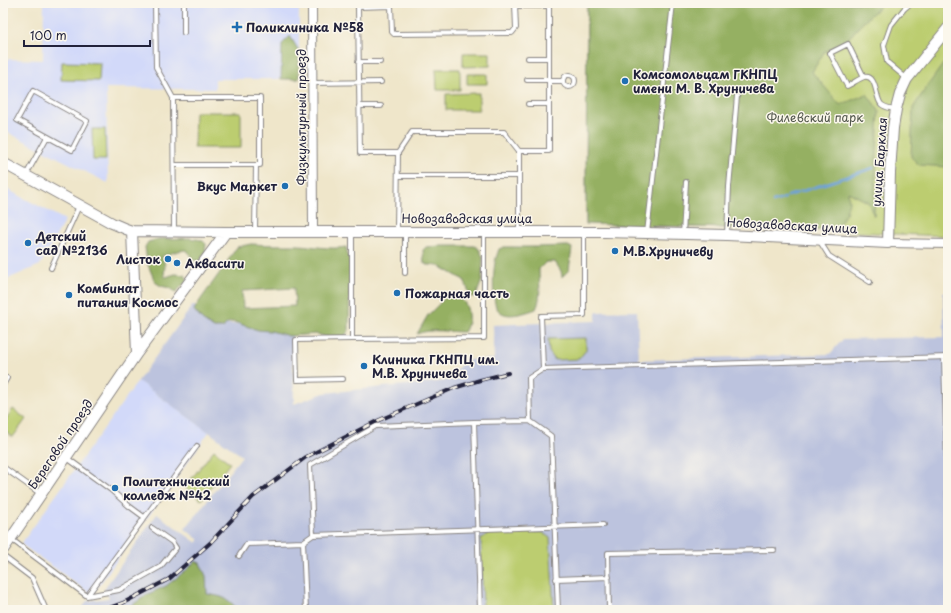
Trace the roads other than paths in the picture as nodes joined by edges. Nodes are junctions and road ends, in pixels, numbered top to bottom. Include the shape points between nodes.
1 (155, 3) edge
2 (184, 3) edge
3 (312, 3) edge
4 (673, 3) edge
5 (911, 3) edge
6 (391, 4) edge
7 (515, 4) edge
8 (948, 28) edge
9 (184, 33) dead end
10 (528, 58) dead end
11 (549, 58) junction
12 (358, 62) junction
13 (380, 62) dead end
14 (864, 77) junction
15 (907, 79) junction
16 (527, 80) dead end
17 (549, 80) junction
18 (563, 81) dead end
19 (359, 82) junction
20 (381, 82) dead end
21 (312, 83) junction
22 (737, 96) dead end
23 (173, 98) junction
24 (528, 104) dead end
25 (549, 104) junction
26 (359, 106) junction
27 (381, 106) dead end
28 (896, 109) junction
29 (47, 137) junction
30 (519, 151) junction
31 (398, 153) junction
32 (3, 163) edge
33 (174, 165) junction
34 (256, 165) junction
35 (26, 175) junction
36 (398, 176) junction
37 (519, 176) junction
38 (686, 182) dead end
39 (79, 204) junction
40 (132, 231) junction
41 (174, 231) junction
42 (255, 231) junction
43 (313, 231) junction
44 (352, 231) junction
45 (484, 231) junction
46 (519, 231) junction
47 (584, 231) junction
48 (226, 232) junction
49 (401, 232) junction
50 (647, 233) junction
51 (683, 234) junction
52 (727, 235) junction
53 (819, 239) junction
54 (888, 243) junction
55 (948, 244) edge
56 (51, 268) dead end
57 (405, 273) dead end
58 (870, 282) dead end
59 (352, 338) junction
60 (138, 353) junction
61 (946, 357) edge
62 (543, 369) junction
63 (7, 378) dead end
64 (343, 379) dead end
65 (3, 385) edge
66 (530, 421) junction
67 (474, 422) junction
68 (197, 446) dead end
69 (66, 457) junction
70 (3, 467) edge
71 (41, 494) junction
72 (948, 502) edge
73 (144, 518) junction
74 (603, 525) dead end
75 (554, 526) junction
76 (152, 528) dead end
77 (478, 529) junction
78 (313, 535) junction
79 (11, 539) junction
80 (302, 542) junction
81 (3, 550) edge
82 (774, 550) dead end
83 (3, 556) edge
84 (239, 556) dead end
85 (609, 578) junction
86 (556, 579) junction
87 (87, 596) junction
88 (46, 610) edge
89 (306, 610) edge
90 (480, 610) edge
91 (558, 610) edge
92 (610, 610) edge

1 - 23 lane via 156,67
2 - 9 lane
3 - 21 street, Физкультурный проезд
4 - 50 lane
5 - 15 lane via 891,25 884,45 887,62
6 - 7 lane via 394,34 512,33 516,28
6 - 12 lane via 358,6
7 - 11 lane via 549,6
8 - 15 street, улица Барклая
10 - 11 lane
11 - 17 lane
12 - 13 lane
12 - 19 lane
14 - 14 lane via 847,86 830,53 848,44
14 - 28 lane via 873,80 882,105
15 - 28 street, улица Барклая
16 - 17 lane
17 - 18 lane
17 - 25 lane
19 - 20 lane
19 - 21 lane
19 - 26 lane
21 - 43 street, Физкультурный проезд
22 - 52 lane
23 - 33 lane
23 - 34 lane via 260,98 260,164
24 - 25 lane
25 - 30 lane via 549,151
26 - 27 lane
26 - 31 lane via 360,153
28 - 54 street, улица Барклая via 890,173
29 - 29 lane via 17,120 33,91 87,121 72,150
29 - 35 lane
30 - 31 lane via 504,132 412,132
30 - 37 lane
31 - 36 lane
32 - 35 street, Новозаводская улица
33 - 34 lane
33 - 41 lane
34 - 42 lane
35 - 39 street, Новозаводская улица
36 - 37 lane
36 - 49 lane
37 - 46 lane
38 - 51 lane
39 - 40 street, Новозаводская улица
39 - 56 lane
40 - 41 street, Новозаводская улица
40 - 60 street
41 - 48 street, Новозаводская улица
42 - 43 street, Новозаводская улица
42 - 48 street, Новозаводская улица
43 - 44 street, Новозаводская улица
44 - 49 street, Новозаводская улица
44 - 59 lane
45 - 46 street, Новозаводская улица
45 - 49 street, Новозаводская улица
45 - 59 lane via 484,338
46 - 47 street, Новозаводская улица
47 - 50 street, Новозаводская улица
47 - 62 lane via 584,315 541,316
48 - 60 street, Береговой проезд
49 - 57 lane
50 - 51 street, Новозаводская улица
51 - 52 street, Новозаводская улица
52 - 53 street, Новозаводская улица
53 - 54 street, Новозаводская улица
53 - 58 lane via 829,256
54 - 55 street, Новозаводская улица
59 - 64 lane via 296,340 297,380
60 - 69 street, Береговой проезд
61 - 62 lane
61 - 72 lane
62 - 66 lane via 529,378
63 - 65 lane
66 - 67 lane
66 - 75 lane via 551,436
67 - 77 lane
67 - 78 lane via 376,426 310,465
68 - 73 lane
69 - 71 street, Береговой проезд
69 - 73 lane
70 - 71 lane
71 - 79 street, Береговой проезд
73 - 87 lane
74 - 75 lane
75 - 77 lane
75 - 86 lane
76 - 87 lane via 172,542 176,548 160,567 119,590
77 - 78 lane
77 - 90 lane
78 - 80 lane
79 - 81 street, Береговой проезд
79 - 87 lane
80 - 84 lane via 247,544
80 - 89 lane
82 - 85 lane via 608,552
83 - 88 lane via 32,578
85 - 86 lane
85 - 92 lane
86 - 91 lane

